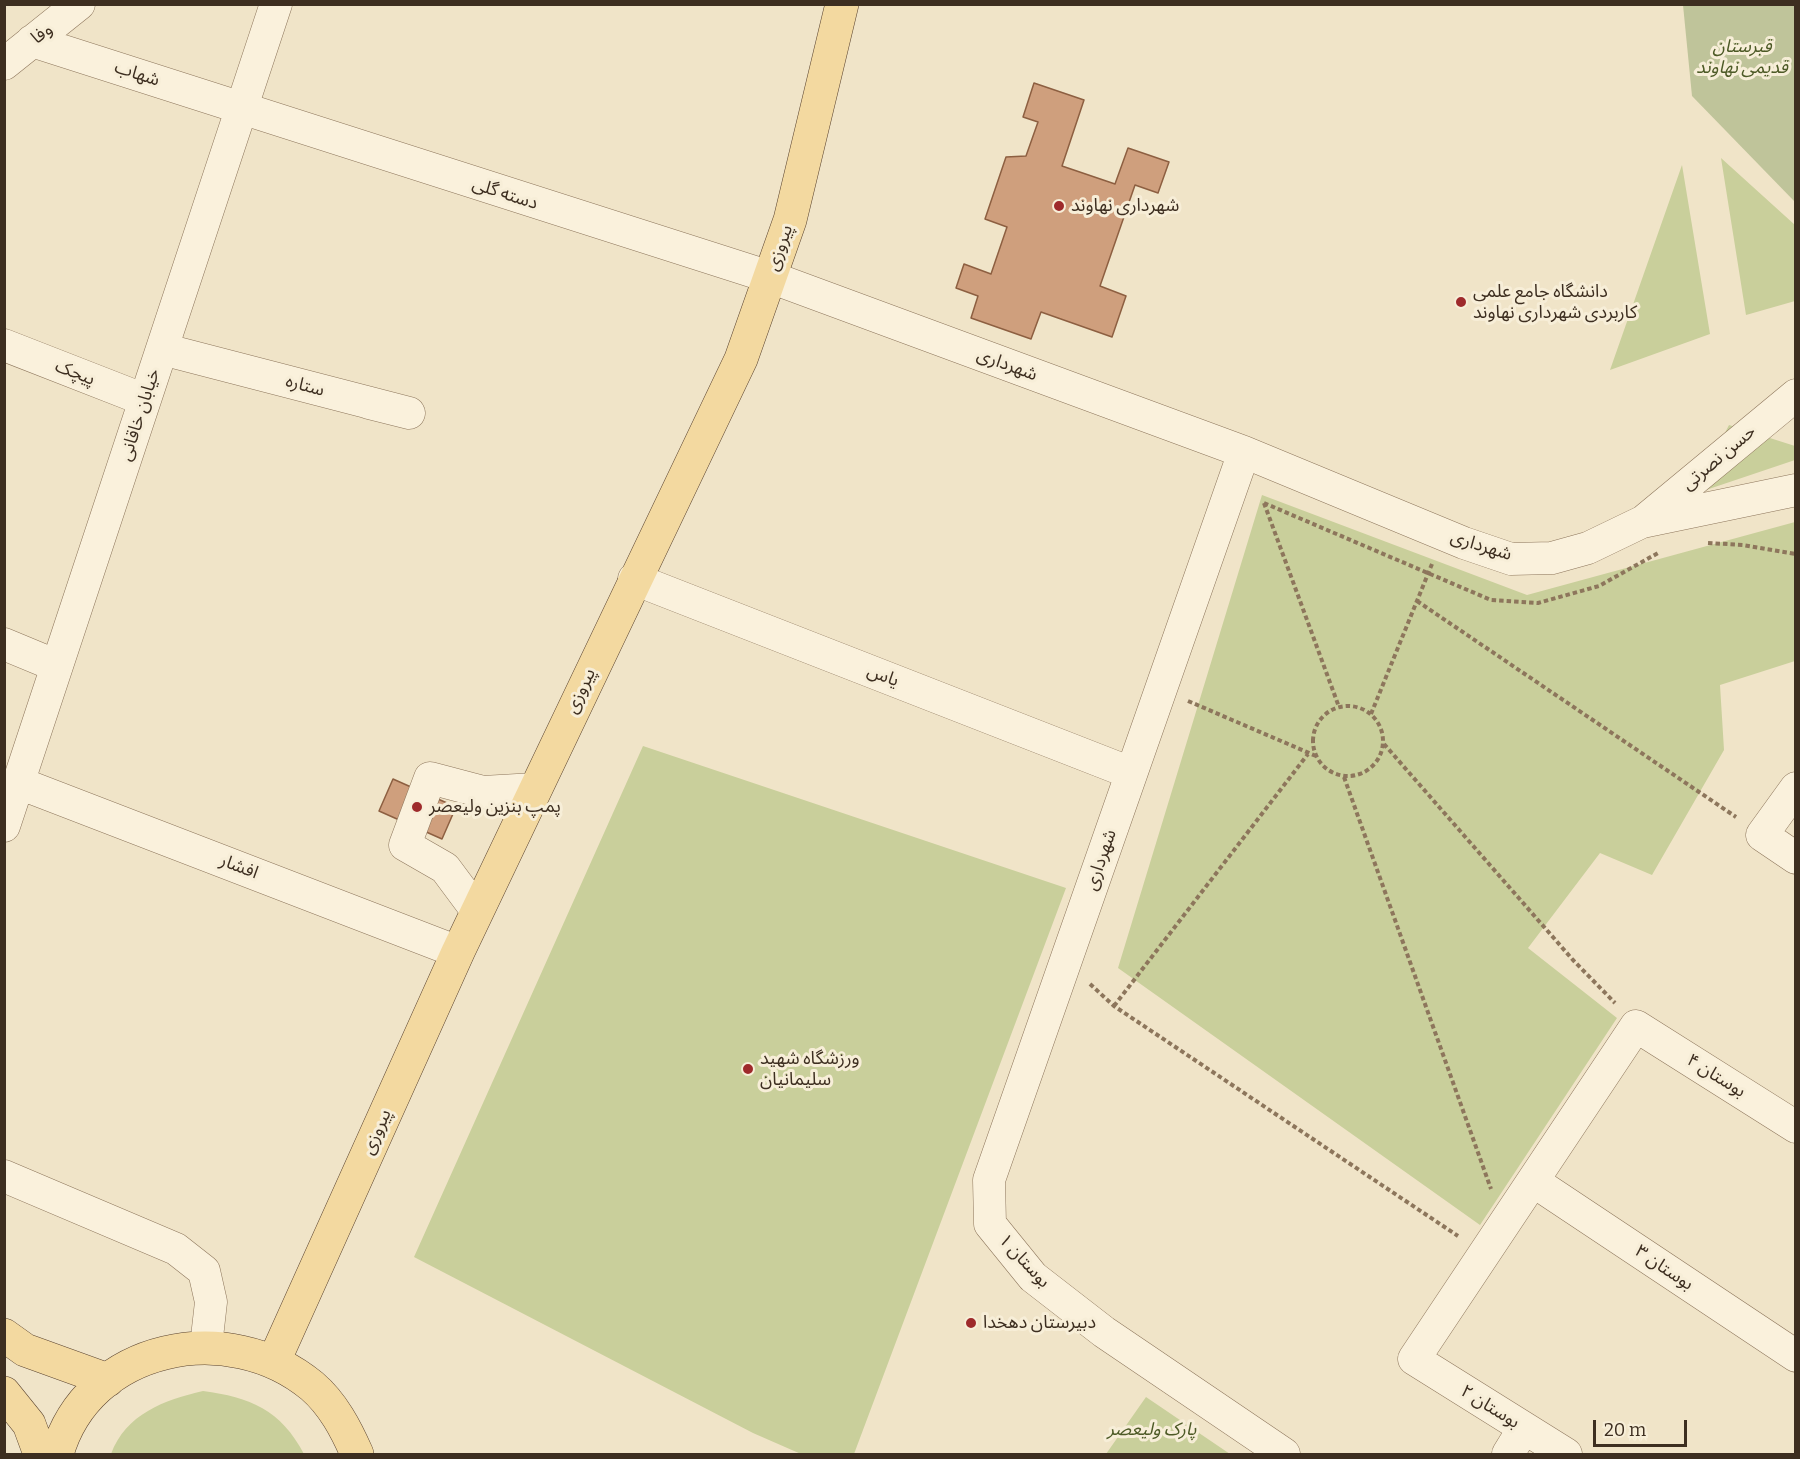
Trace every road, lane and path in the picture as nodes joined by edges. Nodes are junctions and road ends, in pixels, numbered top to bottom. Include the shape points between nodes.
1 (79, 4) edge
2 (276, 4) edge
3 (842, 4) edge
4 (16, 52) edge
5 (242, 108) junction
6 (770, 278) junction
7 (4, 345) edge
8 (162, 349) junction
9 (145, 400) junction
10 (1792, 402) edge
11 (369, 403) dead end
12 (1244, 452) junction
13 (1796, 490) edge
14 (1642, 522) junction
15 (1444, 535) junction
16 (634, 579) junction
17 (1417, 601) junction
18 (4, 644) edge
19 (57, 666) junction
20 (1163, 690) junction
21 (1339, 707) junction
22 (1371, 714) junction
23 (1384, 744) junction
24 (1308, 754) junction
25 (1316, 756) junction
26 (1131, 773) junction
27 (1344, 777) junction
28 (19, 783) junction
29 (1796, 788) edge
30 (534, 789) junction
31 (4, 826) edge
32 (1762, 834) junction
33 (1796, 858) edge
34 (477, 911) junction
35 (458, 952) junction
36 (1065, 962) junction
37 (1114, 1006) junction
38 (1636, 1026) junction
39 (1796, 1127) edge
40 (4, 1176) edge
41 (1533, 1181) junction
42 (1504, 1225) junction
43 (1484, 1254) junction
44 (4, 1335) edge
45 (206, 1346) junction
46 (1796, 1356) edge
47 (274, 1361) junction
48 (108, 1380) junction
49 (4, 1393) edge
50 (1524, 1428) junction
51 (40, 1455) edge
52 (57, 1455) edge
53 (357, 1455) edge
54 (1284, 1455) edge
55 (1508, 1455) edge
56 (1566, 1455) edge

1 - 4 street, وفا
2 - 5 street, خیابان خاقانی
3 - 6 main road, پیروزی via 790,220
4 - 5 street, شهاب
5 - 6 street, دسته گلی
5 - 8 street, خیابان خاقانی
6 - 12 street, شهرداری
6 - 16 main road, پیروزی via 741,359
7 - 9 street, پیچک
8 - 9 street, خیابان خاقانی
8 - 11 street, ستاره via 409,413
9 - 19 street, خیابان خاقانی
10 - 14 street, حسن نصرتی
12 - 15 street, شهرداری
12 - 20 street, شهرداری
12 - 21 path
13 - 14 street, شهرداری
14 - 15 street, شهرداری via 1588,548 1552,558 1511,559
15 - 17 path
16 - 26 street, یاس
16 - 30 main road, پیروزی
17 - 22 path
17 - 32 path
18 - 19 street
19 - 28 street, خیابان خاقانی
20 - 24 path
20 - 26 street, شهرداری
21 - 22 path via 1351,706
21 - 25 path via 1319,721 1313,744
22 - 23 path via 1379,723
23 - 27 path via 1376,765 1356,776
23 - 38 path
24 - 25 path
24 - 37 path
25 - 27 path via 1327,770
26 - 36 street, شهرداری
27 - 42 path
28 - 31 street, خیابان خاقانی
28 - 35 street, افشار
29 - 32 street
30 - 34 main road, پیروزی
30 - 34 street via 483,792 430,778 405,845 445,868
32 - 33 street
34 - 35 main road, پیروزی
35 - 47 main road, پیروزی
36 - 37 path
36 - 54 street, بوستان ۱ via 989,1179 990,1224 1033,1277 1104,1332
37 - 43 path
38 - 39 street, بوستان ۴
38 - 41 street
40 - 45 street via 176,1249 204,1271 211,1302
41 - 42 street
41 - 46 street, بوستان ۳
42 - 43 street
43 - 50 street, بوستان ۲ via 1414,1359
44 - 48 main road via 26,1350
45 - 47 main road via 241,1350
45 - 48 main road via 171,1350 137,1362
47 - 53 main road via 312,1387 342,1421
48 - 52 main road via 80,1408 60,1442
49 - 51 main road via 29,1424
50 - 55 street
50 - 56 street, بوستان ۲

